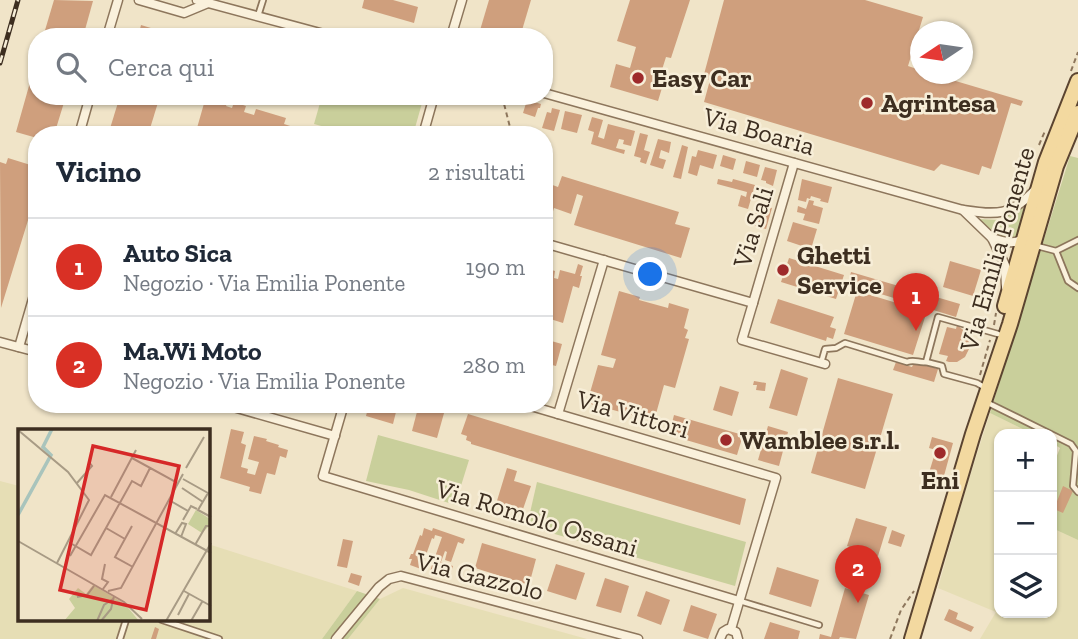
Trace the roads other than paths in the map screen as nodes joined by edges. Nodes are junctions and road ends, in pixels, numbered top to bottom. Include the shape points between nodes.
1 (118, 0) edge
2 (139, 0) edge
3 (197, 0) edge
4 (264, 0) edge
5 (462, 0) edge
6 (208, 3) junction
7 (258, 17) junction
8 (110, 28) edge
9 (300, 28) edge
10 (453, 28) edge
11 (1078, 81) edge
12 (553, 96) edge
13 (87, 105) edge
14 (431, 105) edge
15 (1078, 113) edge
16 (82, 126) edge
17 (426, 126) edge
18 (794, 163) junction
19 (1039, 185) junction
20 (963, 211) junction
21 (992, 238) junction
22 (1078, 240) edge
23 (1028, 243) junction
24 (553, 246) edge
25 (1056, 251) junction
26 (604, 260) junction
27 (1078, 288) edge
28 (1007, 300) junction
29 (752, 303) junction
30 (28, 316) edge
31 (998, 334) junction
32 (0, 342) edge
33 (19, 347) junction
34 (28, 350) edge
35 (926, 362) junction
36 (823, 363) joint
37 (984, 394) junction
38 (254, 413) edge
39 (341, 413) edge
40 (553, 413) edge
41 (558, 414) junction
42 (335, 436) junction
43 (1078, 492) edge
44 (740, 601) junction
45 (125, 622) edge
46 (168, 622) edge
47 (819, 625) dead end
48 (731, 629) junction
49 (120, 639) edge
50 (219, 639) edge
51 (336, 639) edge
52 (638, 639) edge
53 (720, 639) edge
54 (738, 639) edge
55 (912, 639) edge

1 - 8 street
2 - 6 street via 184,13
3 - 6 street
4 - 7 lane
5 - 10 street
6 - 7 street
7 - 9 street
11 - 19 main road, Via Emilia Ponente
12 - 18 street, Via Boaria
13 - 16 street
14 - 17 street
15 - 23 main road, Via Emilia Ponente
18 - 20 street, Via Boaria
18 - 29 street, Via Sali
19 - 20 street, Via Boaria via 1023,203 1004,212
19 - 23 main road, Via Emilia Ponente
20 - 21 street, Via Boaria
21 - 23 street
21 - 28 street, Via Boaria via 1005,265
22 - 25 lane
23 - 25 lane
23 - 28 main road, Via Emilia Ponente
23 - 37 main road, Via Emilia Ponente via 1010,324
24 - 26 street, Via Sali
25 - 27 lane via 1068,281
26 - 29 street, Via Sali
26 - 41 street, Via Vittori
28 - 31 main road, Via Emilia Ponente
29 - 36 street, Via Sali via 742,340
30 - 33 street
31 - 35 lane via 939,317
31 - 37 main road, Via Emilia Ponente
32 - 33 street
33 - 34 street
35 - 36 lane via 907,362 845,343 825,349
35 - 37 lane via 942,366 944,374 977,383
37 - 43 lane via 1071,443 1076,452 1073,486
37 - 55 main road, Via Emilia Ponente
38 - 42 street
39 - 42 street
40 - 41 street, Via Vittori
41 - 44 street, Via Vittori via 776,478
42 - 44 street, Via Romolo Ossani via 323,475
44 - 47 lane
44 - 48 street
45 - 49 lane
46 - 50 lane
48 - 53 street
48 - 54 street
51 - 52 street, Via Gazzolo via 379,587 401,576

